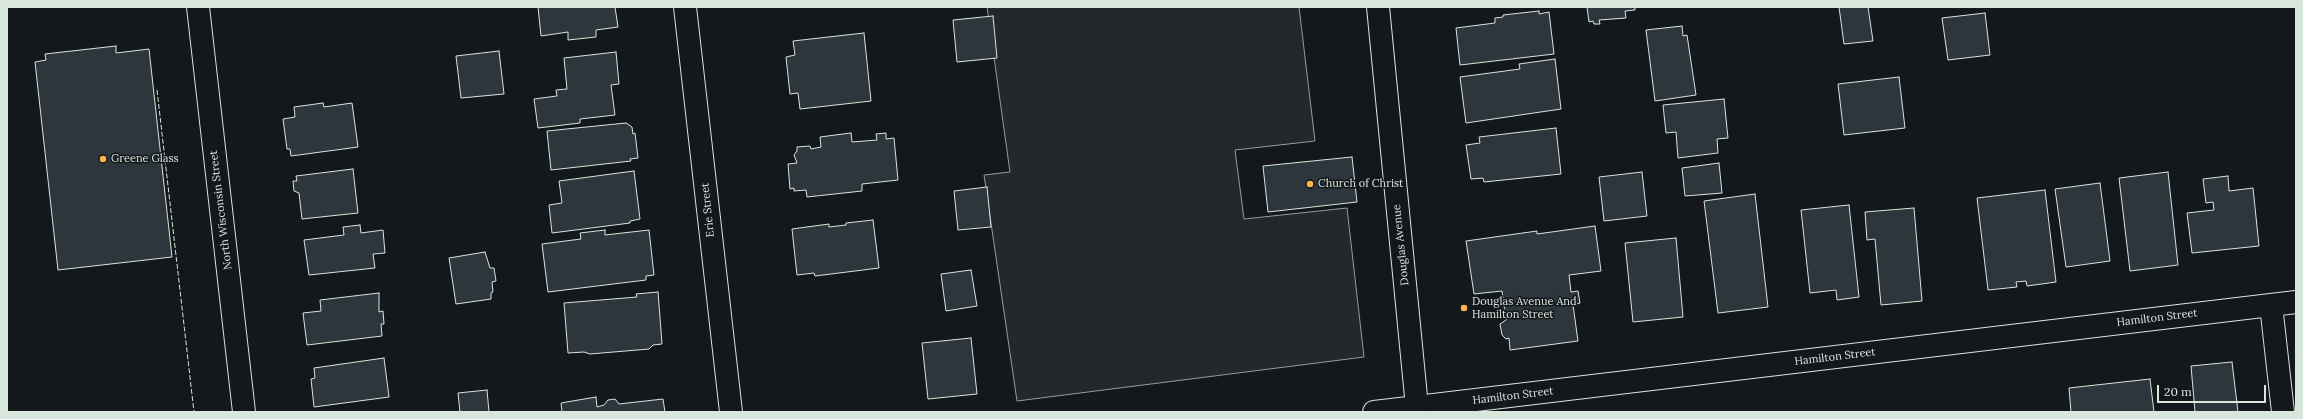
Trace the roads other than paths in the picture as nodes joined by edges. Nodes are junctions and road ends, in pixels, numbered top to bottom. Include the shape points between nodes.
1 (198, 7) edge
2 (685, 7) edge
3 (1378, 7) edge
4 (2296, 302) edge
5 (2271, 305) junction
6 (1417, 410) edge
7 (244, 412) edge
8 (731, 412) edge
9 (1374, 412) edge
10 (2284, 412) edge

1 - 7 street, North Wisconsin Street
2 - 8 street, Erie Street
3 - 6 street, Douglas Avenue
4 - 5 street, Hamilton Street
5 - 6 street, Hamilton Street
5 - 10 street
6 - 9 street, Hamilton Street

